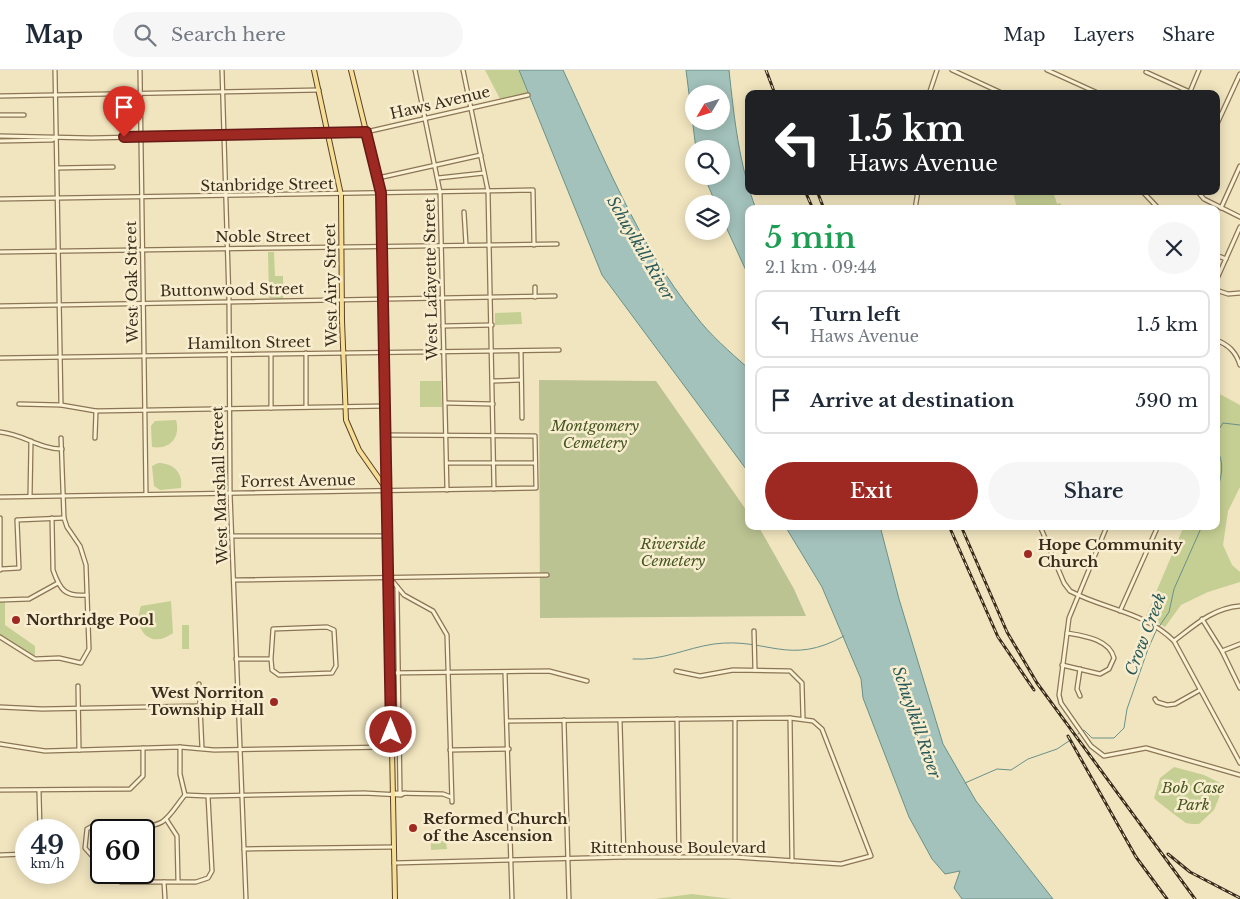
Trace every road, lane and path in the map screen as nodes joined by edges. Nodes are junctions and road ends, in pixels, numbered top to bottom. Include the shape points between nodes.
1 (56, 70) edge
2 (140, 70) edge
3 (222, 70) edge
4 (314, 70) edge
5 (351, 70) edge
6 (415, 70) edge
7 (463, 70) edge
8 (937, 70) edge
9 (952, 70) edge
10 (1047, 70) edge
11 (1199, 70) edge
12 (1054, 72) edge
13 (1146, 72) dead end
14 (1240, 74) edge
15 (319, 90) junction
16 (931, 90) edge
17 (995, 90) edge
18 (1091, 90) edge
19 (1183, 90) edge
20 (1190, 90) edge
21 (223, 92) junction
22 (140, 93) junction
23 (528, 95) dead end
24 (0, 96) edge
25 (56, 96) junction
26 (471, 109) junction
27 (0, 115) edge
28 (24, 115) dead end
29 (1220, 117) edge
30 (426, 119) junction
31 (366, 132) junction
32 (328, 133) junction
33 (0, 136) edge
34 (27, 136) junction
35 (141, 136) junction
36 (224, 136) junction
37 (56, 138) junction
38 (0, 141) edge
39 (27, 141) junction
40 (480, 155) junction
41 (435, 165) junction
42 (1240, 166) edge
43 (113, 167) dead end
44 (57, 168) junction
45 (484, 173) junction
46 (378, 178) junction
47 (438, 178) junction
48 (488, 191) junction
49 (440, 192) junction
50 (381, 193) junction
51 (341, 195) junction
52 (1146, 195) edge
53 (1200, 195) edge
54 (224, 196) junction
55 (142, 197) junction
56 (57, 198) junction
57 (0, 199) edge
58 (1155, 205) edge
59 (1215, 205) edge
60 (1221, 208) joint
61 (464, 212) dead end
62 (1240, 217) edge
63 (1240, 227) edge
64 (534, 244) junction
65 (557, 244) dead end
66 (466, 245) junction
67 (490, 245) junction
68 (383, 246) junction
69 (443, 246) junction
70 (341, 247) junction
71 (226, 248) junction
72 (142, 250) junction
73 (0, 252) edge
74 (58, 252) junction
75 (1220, 257) edge
76 (1226, 259) junction
77 (1220, 272) edge
78 (535, 287) dead end
79 (1220, 291) edge
80 (1240, 293) edge
81 (555, 296) dead end
82 (491, 297) junction
83 (535, 297) junction
84 (443, 298) junction
85 (342, 300) junction
86 (384, 300) junction
87 (229, 301) junction
88 (143, 303) junction
89 (60, 304) junction
90 (0, 306) edge
91 (492, 325) junction
92 (444, 326) junction
93 (1220, 342) edge
94 (559, 350) dead end
95 (492, 351) junction
96 (521, 351) junction
97 (444, 352) junction
98 (306, 353) junction
99 (385, 353) junction
100 (343, 354) junction
101 (228, 355) junction
102 (271, 355) junction
103 (60, 357) junction
104 (144, 357) junction
105 (0, 358) edge
106 (1240, 365) edge
107 (521, 380) junction
108 (493, 381) junction
109 (446, 403) junction
110 (19, 404) dead end
111 (494, 404) junction
112 (61, 405) junction
113 (344, 406) junction
114 (386, 406) junction
115 (306, 407) junction
116 (229, 408) junction
117 (271, 408) junction
118 (96, 410) junction
119 (146, 410) junction
120 (522, 418) dead end
121 (0, 432) edge
122 (387, 435) junction
123 (446, 436) junction
124 (493, 436) junction
125 (61, 438) dead end
126 (95, 438) dead end
127 (31, 441) junction
128 (62, 449) junction
129 (446, 463) junction
130 (494, 463) junction
131 (535, 463) junction
132 (494, 489) junction
133 (387, 490) junction
134 (447, 490) junction
135 (146, 494) junction
136 (230, 494) junction
137 (30, 496) junction
138 (63, 496) junction
139 (0, 497) edge
140 (0, 518) edge
141 (52, 518) junction
142 (64, 518) junction
143 (0, 530) edge
144 (1042, 530) edge
145 (1105, 530) edge
146 (1156, 530) edge
147 (232, 536) junction
148 (388, 536) junction
149 (0, 569) edge
150 (547, 575) dead end
151 (389, 577) junction
152 (234, 580) junction
153 (58, 583) junction
154 (397, 586) junction
155 (1077, 594) junction
156 (87, 595) junction
157 (0, 600) edge
158 (1240, 606) edge
159 (1120, 611) junction
160 (1202, 619) junction
161 (754, 631) dead end
162 (1066, 632) junction
163 (0, 637) edge
164 (1174, 641) junction
165 (1240, 644) edge
166 (1222, 652) junction
167 (236, 659) junction
168 (271, 659) junction
169 (1062, 665) junction
170 (1080, 669) junction
171 (755, 670) junction
172 (676, 671) dead end
173 (391, 673) junction
174 (399, 673) junction
175 (449, 673) junction
176 (505, 673) junction
177 (587, 681) dead end
178 (199, 684) dead end
179 (1239, 685) edge
180 (78, 686) dead end
181 (1200, 690) junction
182 (1080, 696) dead end
183 (1155, 699) dead end
184 (199, 706) junction
185 (0, 708) edge
186 (78, 709) junction
187 (790, 718) junction
188 (803, 718) junction
189 (676, 719) junction
190 (564, 720) junction
191 (734, 720) junction
192 (508, 721) junction
193 (620, 721) junction
194 (0, 744) edge
195 (180, 747) junction
196 (391, 747) junction
197 (143, 748) junction
198 (202, 748) junction
199 (240, 749) junction
200 (509, 749) junction
201 (80, 750) junction
202 (450, 750) junction
203 (1240, 763) edge
204 (1240, 775) edge
205 (451, 789) junction
206 (0, 790) edge
207 (39, 791) junction
208 (400, 792) junction
209 (405, 793) junction
210 (185, 794) junction
211 (392, 794) junction
212 (443, 794) junction
213 (241, 795) junction
214 (208, 796) junction
215 (451, 797) junction
216 (452, 802) dead end
217 (40, 819) edge
218 (166, 819) junction
219 (155, 824) edge
220 (90, 829) edge
221 (394, 847) junction
222 (244, 848) junction
223 (0, 854) edge
224 (15, 854) edge
225 (90, 854) edge
226 (624, 857) junction
227 (679, 857) junction
228 (735, 858) junction
229 (569, 859) junction
230 (512, 860) junction
231 (792, 861) junction
232 (394, 863) junction
233 (178, 881) junction
234 (155, 882) edge
235 (164, 882) junction
236 (165, 899) edge
237 (246, 899) edge
238 (395, 899) edge
239 (512, 899) edge
240 (569, 899) edge

1 - 25 street
2 - 22 street, West Oak Street
3 - 21 street, West Marshall Street
4 - 15 main road, West Airy Street
5 - 31 main road
6 - 30 street, West Lafayette Street
7 - 26 street
8 - 16 street
9 - 17 street
10 - 12 street
11 - 20 street
12 - 18 street
13 - 19 street
14 - 29 street
15 - 21 street
15 - 32 main road, West Airy Street
21 - 22 street
21 - 36 street, West Marshall Street
22 - 25 street
22 - 35 street, West Oak Street
23 - 26 street, Haws Avenue
24 - 25 street
25 - 37 street
26 - 30 street, Haws Avenue
26 - 40 street
27 - 28 street
30 - 31 street, Haws Avenue
30 - 41 street, West Lafayette Street
31 - 32 street, Haws Avenue
31 - 46 main road
32 - 36 street, Haws Avenue
32 - 51 main road, West Airy Street
33 - 34 street, Haws Avenue
34 - 37 street, Haws Avenue via 52,135
34 - 39 street
35 - 36 street, Haws Avenue
35 - 37 street, Haws Avenue
35 - 55 street, West Oak Street
36 - 54 street, West Marshall Street
37 - 39 street, Haws Avenue
37 - 44 street
38 - 39 street, Haws Avenue
40 - 41 street
40 - 45 street
41 - 46 street
41 - 47 street, West Lafayette Street
42 - 60 street
43 - 44 street
44 - 56 street
45 - 47 street
45 - 48 street
46 - 50 main road
47 - 49 street, West Lafayette Street
48 - 49 street, Stanbridge Street
48 - 64 street, Stanbridge Street via 534,190
48 - 67 street
49 - 50 street, Stanbridge Street
49 - 69 street, West Lafayette Street
50 - 51 street, Stanbridge Street
50 - 68 main road
51 - 54 street, Stanbridge Street
51 - 70 main road, West Airy Street
52 - 58 street
53 - 59 street
54 - 55 street, Stanbridge Street
54 - 71 street, West Marshall Street
55 - 56 street, Stanbridge Street
55 - 72 street, West Oak Street
56 - 57 street, Stanbridge Street
56 - 74 street
60 - 62 street
61 - 66 street
63 - 76 street
64 - 65 street, Noble Street
64 - 67 street, Noble Street
66 - 67 street, Noble Street
66 - 69 street, Noble Street
67 - 82 street
68 - 69 street, Noble Street
68 - 70 street, Noble Street
68 - 86 main road
69 - 84 street, West Lafayette Street
70 - 71 street, Noble Street
70 - 85 main road, West Airy Street
71 - 72 street, Noble Street
71 - 87 street, West Marshall Street
72 - 74 street, Noble Street
72 - 88 street, West Oak Street
73 - 74 street, Noble Street
74 - 89 street
75 - 76 street
76 - 77 street
78 - 83 street
79 - 80 street
81 - 83 street, Buttonwood Street
82 - 83 street, Buttonwood Street
82 - 84 street, Buttonwood Street
82 - 91 street
84 - 86 street, Buttonwood Street
84 - 92 street, West Lafayette Street
85 - 86 street, Buttonwood Street
85 - 87 street, Buttonwood Street
85 - 100 main road, West Airy Street
86 - 99 main road
87 - 88 street, Buttonwood Street
87 - 101 street, West Marshall Street
88 - 89 street, Buttonwood Street
88 - 104 street, West Oak Street
89 - 90 street, Buttonwood Street
89 - 103 street
91 - 92 street
91 - 95 street
92 - 97 street, West Lafayette Street
93 - 106 street via 1234,353
94 - 96 street, Hamilton Street
95 - 96 street, Hamilton Street
95 - 97 street, Hamilton Street
95 - 108 street
96 - 107 street
97 - 99 street, Hamilton Street
97 - 109 street, West Lafayette Street
98 - 100 street, Hamilton Street
98 - 102 street, Hamilton Street
98 - 115 street
99 - 100 street, Hamilton Street
99 - 114 main road
100 - 113 main road, West Airy Street
101 - 102 street, Hamilton Street
101 - 104 street, Hamilton Street
101 - 116 street, West Marshall Street
102 - 117 street
103 - 104 street, Hamilton Street
103 - 105 street, Hamilton Street
103 - 112 street
104 - 119 street, West Oak Street
107 - 108 street
107 - 120 street
108 - 111 street
109 - 111 street
109 - 123 street, West Lafayette Street
110 - 112 street
111 - 124 street
112 - 118 street
113 - 114 street
113 - 115 street
113 - 133 main road, West Airy Street via 354,441
114 - 122 main road
115 - 117 street
116 - 117 street
116 - 119 street
116 - 136 street, West Marshall Street
118 - 119 street
118 - 126 street
119 - 135 street, West Oak Street
121 - 127 street via 14,433
122 - 123 street
122 - 133 main road
123 - 124 street
123 - 129 street, West Lafayette Street
124 - 130 street
124 - 131 street via 535,436
125 - 128 street
127 - 128 street via 48,448
127 - 137 street
128 - 138 street
129 - 130 street
129 - 134 street, West Lafayette Street
130 - 131 street
130 - 132 street
131 - 132 street, Forrest Avenue via 536,488
132 - 134 street, Forrest Avenue
133 - 134 street, Forrest Avenue
133 - 136 street, Forrest Avenue
133 - 148 main road
135 - 136 street, Forrest Avenue
135 - 138 street, Forrest Avenue
136 - 147 street, West Marshall Street
137 - 138 street, Forrest Avenue
137 - 139 street, Forrest Avenue
138 - 142 street
140 - 143 street
141 - 142 street
141 - 149 street via 17,520 19,568
141 - 153 street via 53,570
142 - 156 street via 66,527 85,557
143 - 149 street
144 - 155 street via 1064,583
145 - 155 street
146 - 159 street
147 - 148 street
147 - 152 street, West Marshall Street
148 - 151 main road
150 - 151 street
151 - 152 street
151 - 154 street
151 - 173 main road
152 - 167 street, West Marshall Street
153 - 156 street via 70,596
153 - 157 street via 29,599
154 - 174 street
154 - 175 street via 410,599 433,611 441,622 447,635
155 - 159 street
155 - 162 street
156 - 163 street via 89,649 81,663 59,658 35,659
158 - 160 street via 1216,611
159 - 164 street via 1159,627
160 - 164 street
160 - 166 street
161 - 171 street
162 - 169 street
162 - 170 street via 1107,645 1113,653 1113,664 1103,674
164 - 181 street
165 - 166 street
166 - 179 street
167 - 168 street
167 - 199 street, West Marshall Street
168 - 168 street via 272,670 279,675 332,672 336,666 334,630 327,627 273,629
169 - 170 street
169 - 204 street via 1060,701 1096,751 1104,756 1146,748
170 - 182 street via 1077,689
171 - 172 street via 724,670 700,676
171 - 188 street via 787,670 798,677 803,686
173 - 174 street
173 - 196 main road
174 - 175 street
174 - 208 street
175 - 176 street
175 - 202 street
176 - 177 street via 550,671
176 - 192 street
178 - 184 street
180 - 186 street
181 - 183 street via 1171,705
181 - 203 street
184 - 186 street
184 - 198 street
185 - 186 street
186 - 201 street
187 - 188 street
187 - 191 street
187 - 231 street
188 - 231 street, Rittenhouse Boulevard via 822,728 871,856 841,864
189 - 191 street
189 - 193 street
189 - 227 street
190 - 192 street
190 - 193 street
190 - 229 street
191 - 228 street
192 - 200 street
193 - 226 street
194 - 201 street via 45,751
195 - 197 street
195 - 198 street
195 - 210 street via 180,774
196 - 199 street
196 - 211 main road
197 - 201 street
197 - 207 street via 143,776 130,789
198 - 199 street
199 - 213 street, West Marshall Street
200 - 202 street
200 - 230 street
202 - 205 street
205 - 212 street
205 - 215 street
206 - 207 street
207 - 217 street
208 - 209 street
208 - 211 street
209 - 211 street
209 - 212 street
210 - 214 street
210 - 218 street
211 - 213 street
211 - 221 main road
212 - 215 street
213 - 214 street
213 - 222 street, West Marshall Street
214 - 233 street via 212,872 203,880
215 - 216 street
218 - 219 street
218 - 233 street via 177,836
220 - 225 street via 87,830 85,848
221 - 222 street
221 - 232 main road
222 - 237 street, West Marshall Street
223 - 224 street
226 - 227 street, Rittenhouse Boulevard
226 - 229 street, Rittenhouse Boulevard
227 - 228 street, Rittenhouse Boulevard
228 - 231 street, Rittenhouse Boulevard
229 - 230 street, Rittenhouse Boulevard
229 - 240 street
230 - 232 street, Rittenhouse Boulevard
230 - 239 street
232 - 238 main road
233 - 235 street
234 - 235 street
235 - 236 street

